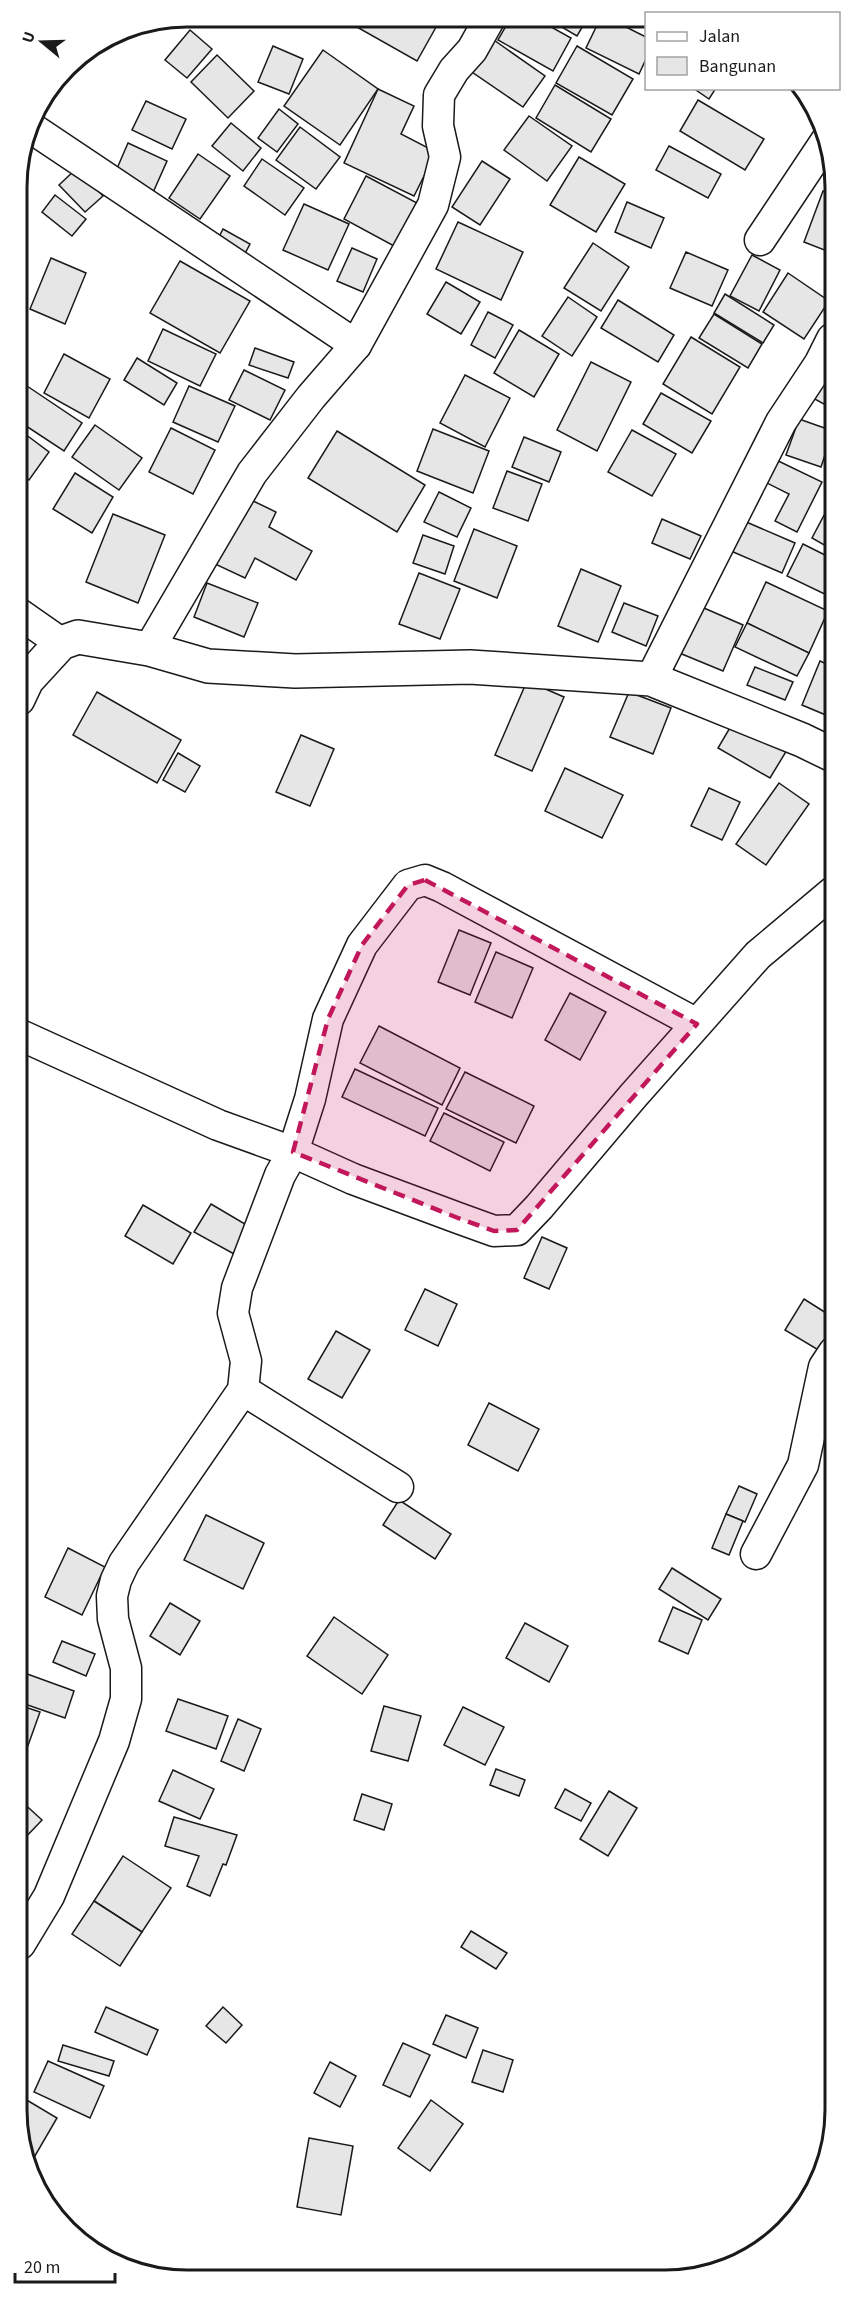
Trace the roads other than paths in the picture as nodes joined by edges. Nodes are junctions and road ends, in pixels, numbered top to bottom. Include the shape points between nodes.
1 (485, 27) edge
2 (37, 132) edge
3 (821, 149) edge
4 (760, 240) dead end
5 (356, 345) junction
6 (825, 353) edge
7 (27, 619) edge
8 (61, 643) junction
9 (149, 649) junction
10 (651, 679) junction
11 (27, 680) edge
12 (825, 751) edge
13 (825, 899) edge
14 (697, 1024) junction
15 (27, 1038) edge
16 (293, 1152) junction
17 (825, 1366) edge
18 (243, 1390) junction
19 (398, 1487) dead end
20 (756, 1554) dead end
21 (27, 1932) edge

1 - 5 street via 438,95 438,126 445,157 433,205
2 - 5 street
3 - 4 street
5 - 9 street via 252,473
6 - 10 street via 781,422
7 - 8 street
8 - 9 street via 78,636
8 - 11 street
9 - 10 street via 208,666 295,671 471,667
10 - 12 street
13 - 14 street via 758,955
14 - 16 street via 517,1230 494,1231 353,1179
14 - 16 street via 442,887 425,880 408,885 362,945 328,1018 310,1099
15 - 16 street via 218,1125
16 - 18 street via 280,1175 237,1288 233,1313 246,1360
17 - 20 street via 803,1465
18 - 19 street
18 - 21 street via 116,1580 112,1619 126,1668 126,1699 114,1741 49,1896

